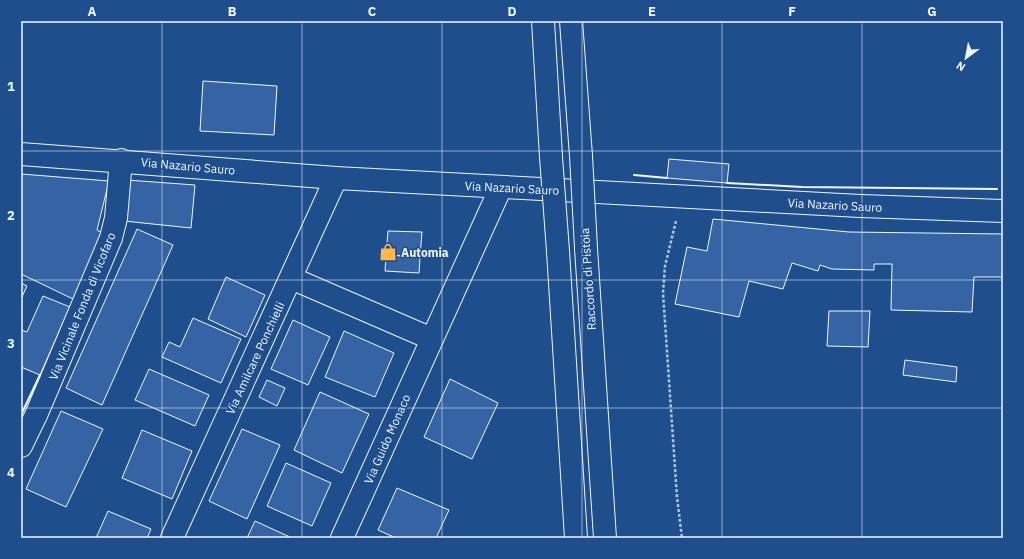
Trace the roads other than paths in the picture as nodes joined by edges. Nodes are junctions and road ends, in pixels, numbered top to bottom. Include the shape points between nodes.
1 (543, 21) edge
2 (571, 21) edge
3 (21, 154) edge
4 (121, 160) junction
5 (336, 178) junction
6 (501, 187) junction
7 (1003, 211) edge
8 (291, 278) junction
9 (432, 339) junction
10 (21, 446) edge
11 (172, 538) edge
12 (342, 538) edge
13 (576, 538) edge
14 (605, 538) edge

1 - 13 main road, bridge
2 - 14 main road, Raccordo di Pistoia, bridge
3 - 4 main road, Via Nazario Sauro
4 - 5 main road, Via Nazario Sauro
4 - 10 main road, Via Vicinale Fonda di Vicofaro via 116,218 111,238
5 - 6 main road, Via Nazario Sauro
5 - 8 main road, Via Amilcare Ponchielli
6 - 7 main road, Via Nazario Sauro
6 - 9 main road, Via Guido Monaco
8 - 9 main road
8 - 11 main road, Via Amilcare Ponchielli
9 - 12 main road, Via Guido Monaco

